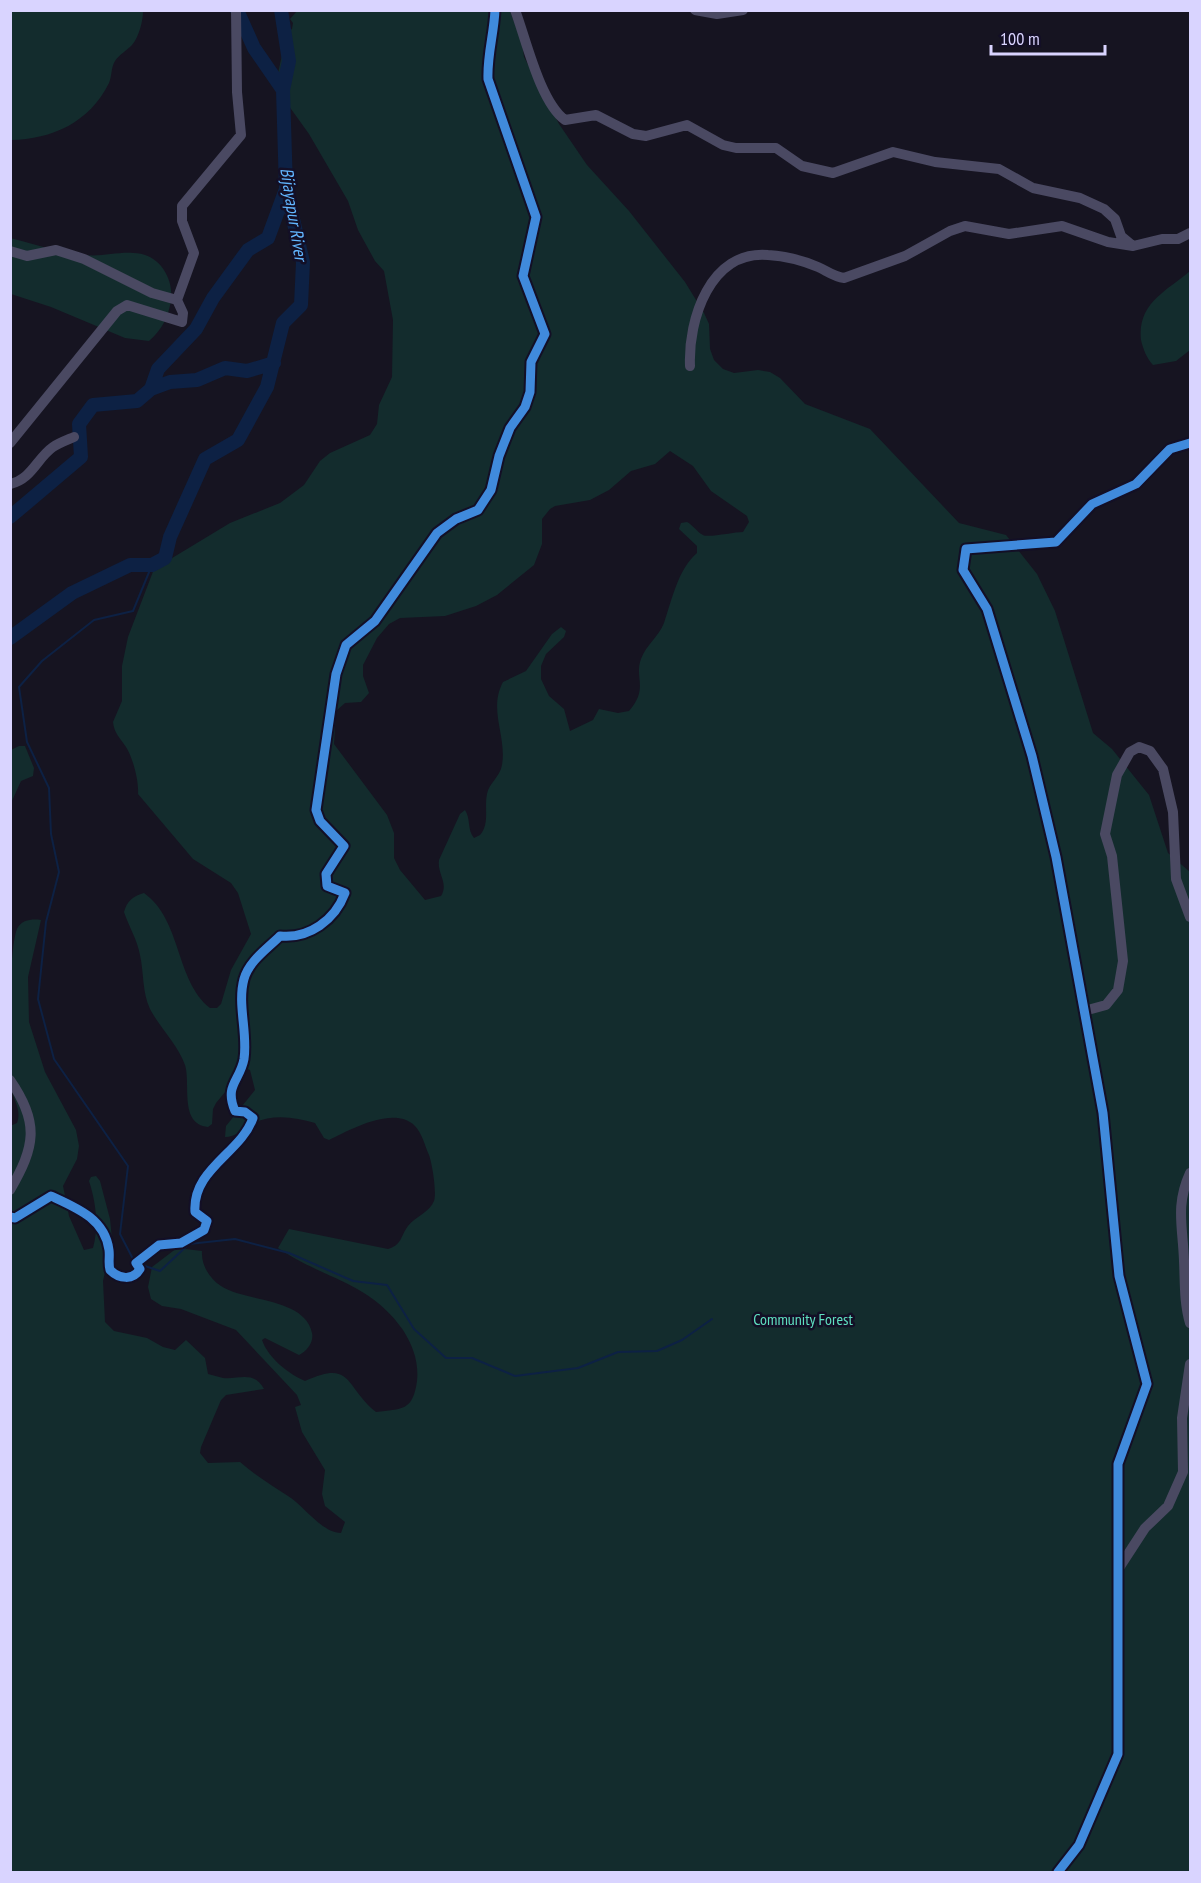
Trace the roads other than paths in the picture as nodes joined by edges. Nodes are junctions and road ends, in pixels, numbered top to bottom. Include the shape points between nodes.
1 (236, 10) edge
2 (495, 10) edge
3 (515, 10) edge
4 (695, 10) edge
5 (743, 10) edge
6 (1191, 233) edge
7 (1133, 246) junction
8 (10, 251) edge
9 (177, 300) junction
10 (690, 366) dead end
11 (74, 437) dead end
12 (10, 443) edge
13 (1191, 443) edge
14 (10, 484) edge
15 (1191, 917) edge
16 (1084, 1011) junction
17 (10, 1080) edge
18 (1191, 1173) edge
19 (10, 1190) edge
20 (10, 1217) edge
21 (1191, 1323) edge
22 (1191, 1364) edge
23 (1118, 1569) junction
24 (1058, 1872) edge

1 - 9 street via 241,135 182,206 182,221 194,253
2 - 20 street via 487,58 488,80 536,217 523,276 545,334 531,362 532,385 525,407 510,428 499,456 495,483 478,510 437,533 375,621 346,645 342,655 316,810 320,821 344,846 326,874 327,886 345,893 340,907 332,919 294,938 280,936 247,972 244,1059 230,1100 235,1111 253,1118 248,1131 214,1164 195,1199 195,1212 207,1221 204,1230 181,1244 159,1245 136,1263 139,1272 124,1278 110,1270 109,1250 98,1223 63,1201 51,1196 15,1218
3 - 7 street via 531,62 565,120 596,115 633,134 646,136 687,125 723,145 776,148 802,166 833,173 893,152 935,162 999,169 1040,191 1080,198 1104,209 1115,219 1121,236
4 - 5 street via 717,15
6 - 7 street via 1184,238
7 - 10 street via 1062,226 1009,234 965,226 905,256 844,278 769,255 747,256 721,274 701,299
8 - 9 street via 27,256 56,250 84,259 152,293
9 - 12 street via 182,322 127,305 117,311
11 - 14 street via 51,448 19,482
13 - 16 street via 1170,449 1136,484 1092,504 1056,542 966,549 963,570 987,609 1032,756 1056,857
15 - 16 street via 1176,879 1173,812 1163,769 1149,751 1138,747 1117,775 1105,834 1112,856 1123,961 1118,990 1106,1005
16 - 23 street via 1110,1168 1119,1276 1147,1384 1118,1464
17 - 19 street via 26,1102 31,1121 30,1150
18 - 21 street via 1184,1188 1179,1226 1186,1310
22 - 23 street via 1182,1418 1183,1473 1168,1506 1145,1528
23 - 24 street via 1118,1754 1079,1845

